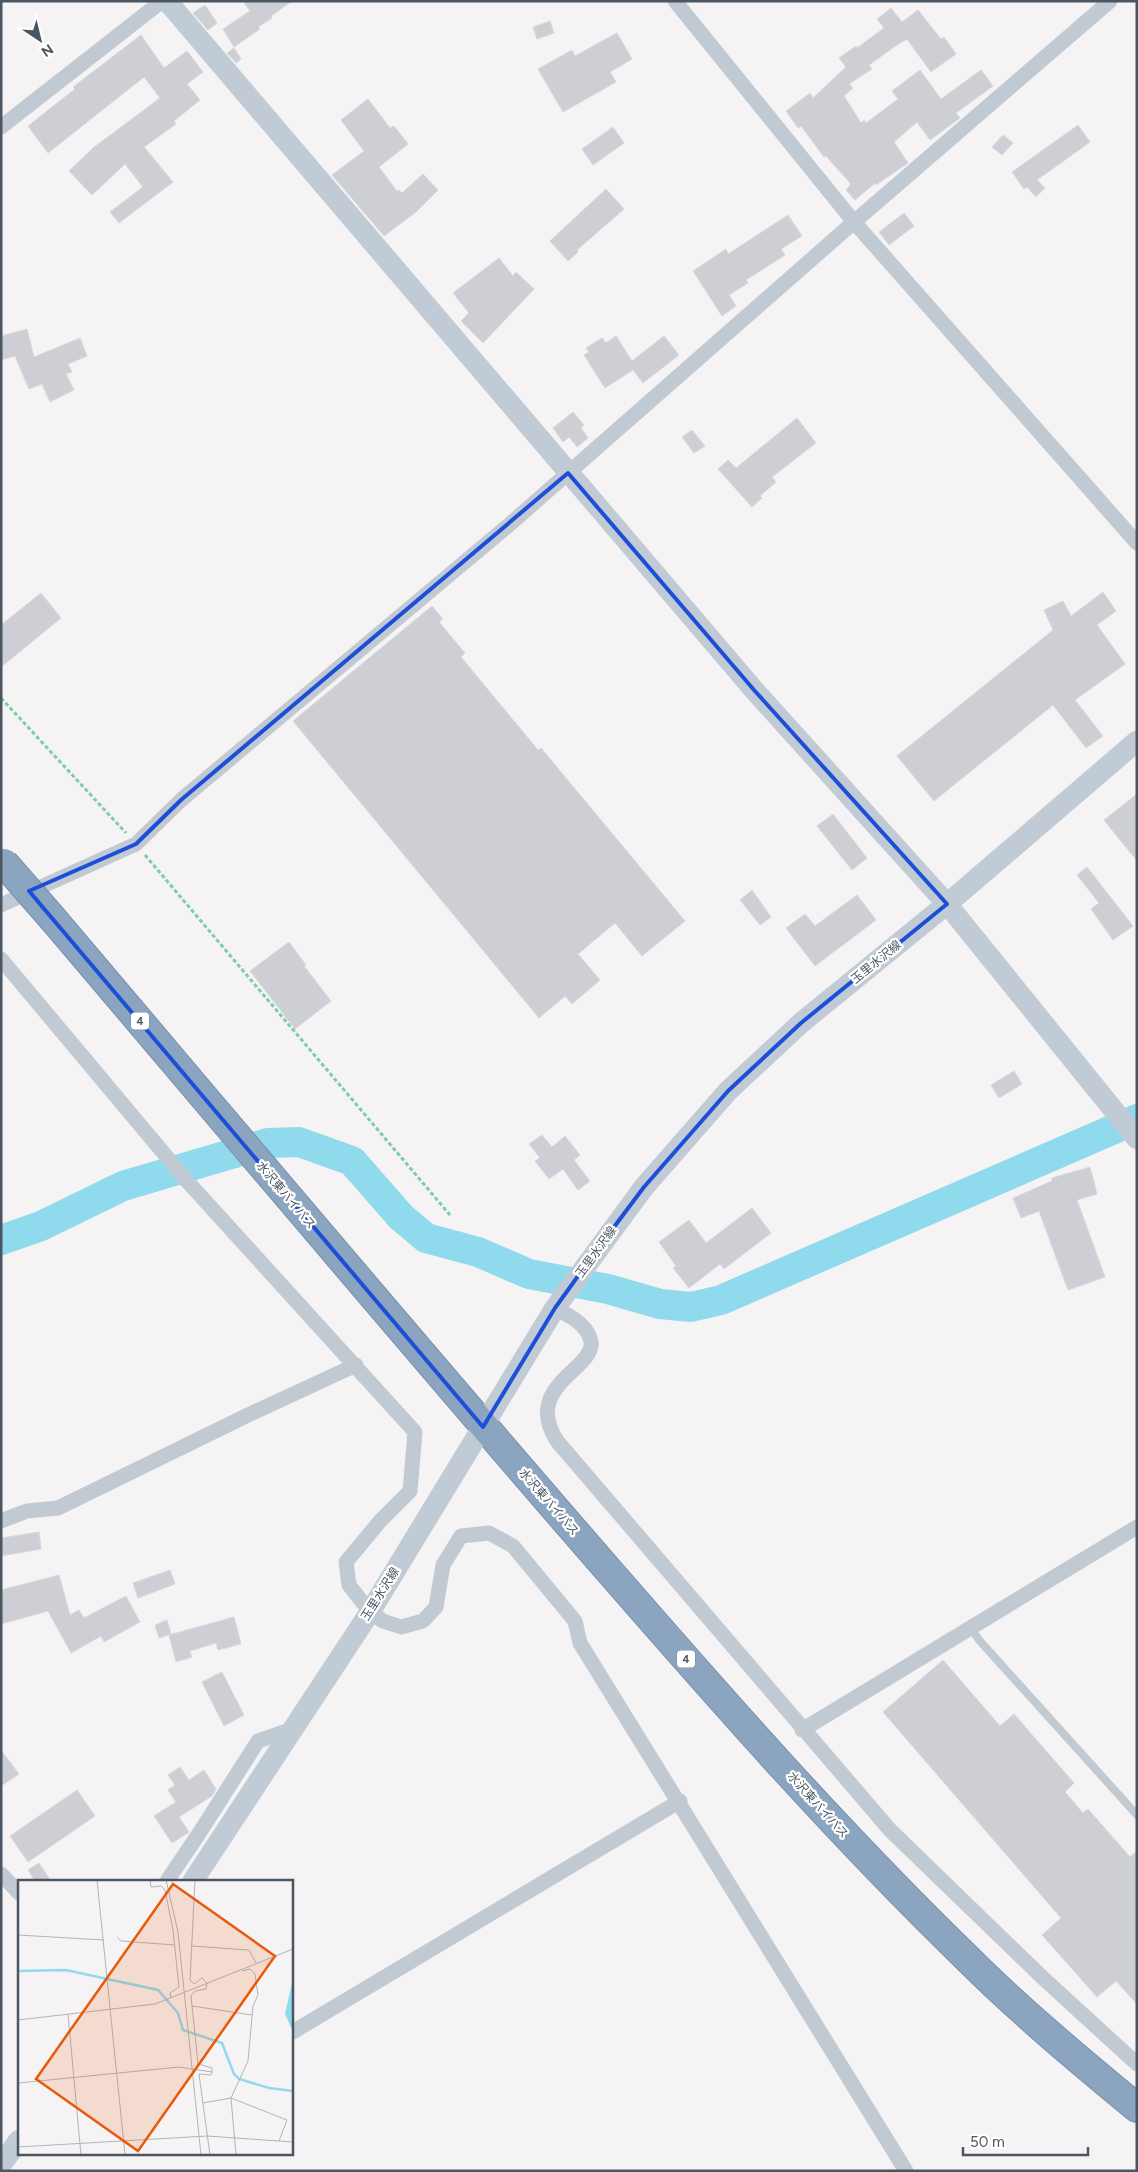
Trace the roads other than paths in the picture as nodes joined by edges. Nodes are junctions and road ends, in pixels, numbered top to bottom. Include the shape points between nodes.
1 (162, 1) edge
2 (167, 1) edge
3 (675, 1) edge
4 (1110, 1) edge
5 (1, 127) edge
6 (854, 222) junction
7 (568, 473) junction
8 (1137, 543) edge
9 (1137, 741) edge
10 (3, 861) edge
11 (947, 904) junction
12 (1, 905) edge
13 (1, 959) edge
14 (1133, 1135) edge
15 (555, 1308) junction
16 (356, 1365) junction
17 (483, 1427) junction
18 (1, 1521) edge
19 (1137, 1526) edge
20 (370, 1612) junction
21 (970, 1627) junction
22 (292, 1729) junction
23 (802, 1730) junction
24 (680, 1802) junction
25 (1137, 1814) edge
26 (1, 1874) edge
27 (167, 1880) edge
28 (194, 1880) edge
29 (18, 1893) edge
30 (292, 2032) edge
31 (1137, 2064) edge
32 (1137, 2108) edge
33 (18, 2141) edge
34 (1, 2165) edge
35 (906, 2171) edge

1 - 5 street
2 - 7 main road
3 - 6 street
4 - 6 street
6 - 7 street
6 - 8 street
7 - 11 main road via 754,690
7 - 12 street via 181,800 136,844
9 - 11 main road, 玉里水沢線
10 - 17 highway, 水沢東バイパス / 4, bridge
11 - 14 main road
11 - 15 main road, 玉里水沢線 via 801,1023 728,1091 644,1187
13 - 16 street via 187,1181
15 - 17 main road, 玉里水沢線
15 - 23 street via 583,1327 591,1343 582,1361 557,1387 547,1404 547,1423 551,1432
16 - 18 street via 58,1508 27,1511
16 - 20 street via 415,1432 410,1491 346,1562 349,1585
17 - 20 main road, 玉里水沢線
17 - 32 highway, 水沢東バイパス / 4 via 717,1695 848,1838 969,1961
19 - 21 street
20 - 22 main road, 玉里水沢線
20 - 24 street via 401,1627 424,1621 436,1607 443,1565 461,1536 489,1533 513,1546 575,1620 580,1643
21 - 23 street
21 - 25 lane via 978,1640
22 - 27 street via 258,1741
22 - 28 main road, 玉里水沢線
23 - 31 street via 890,1830
24 - 30 street
24 - 35 street
26 - 29 street
33 - 34 main road

